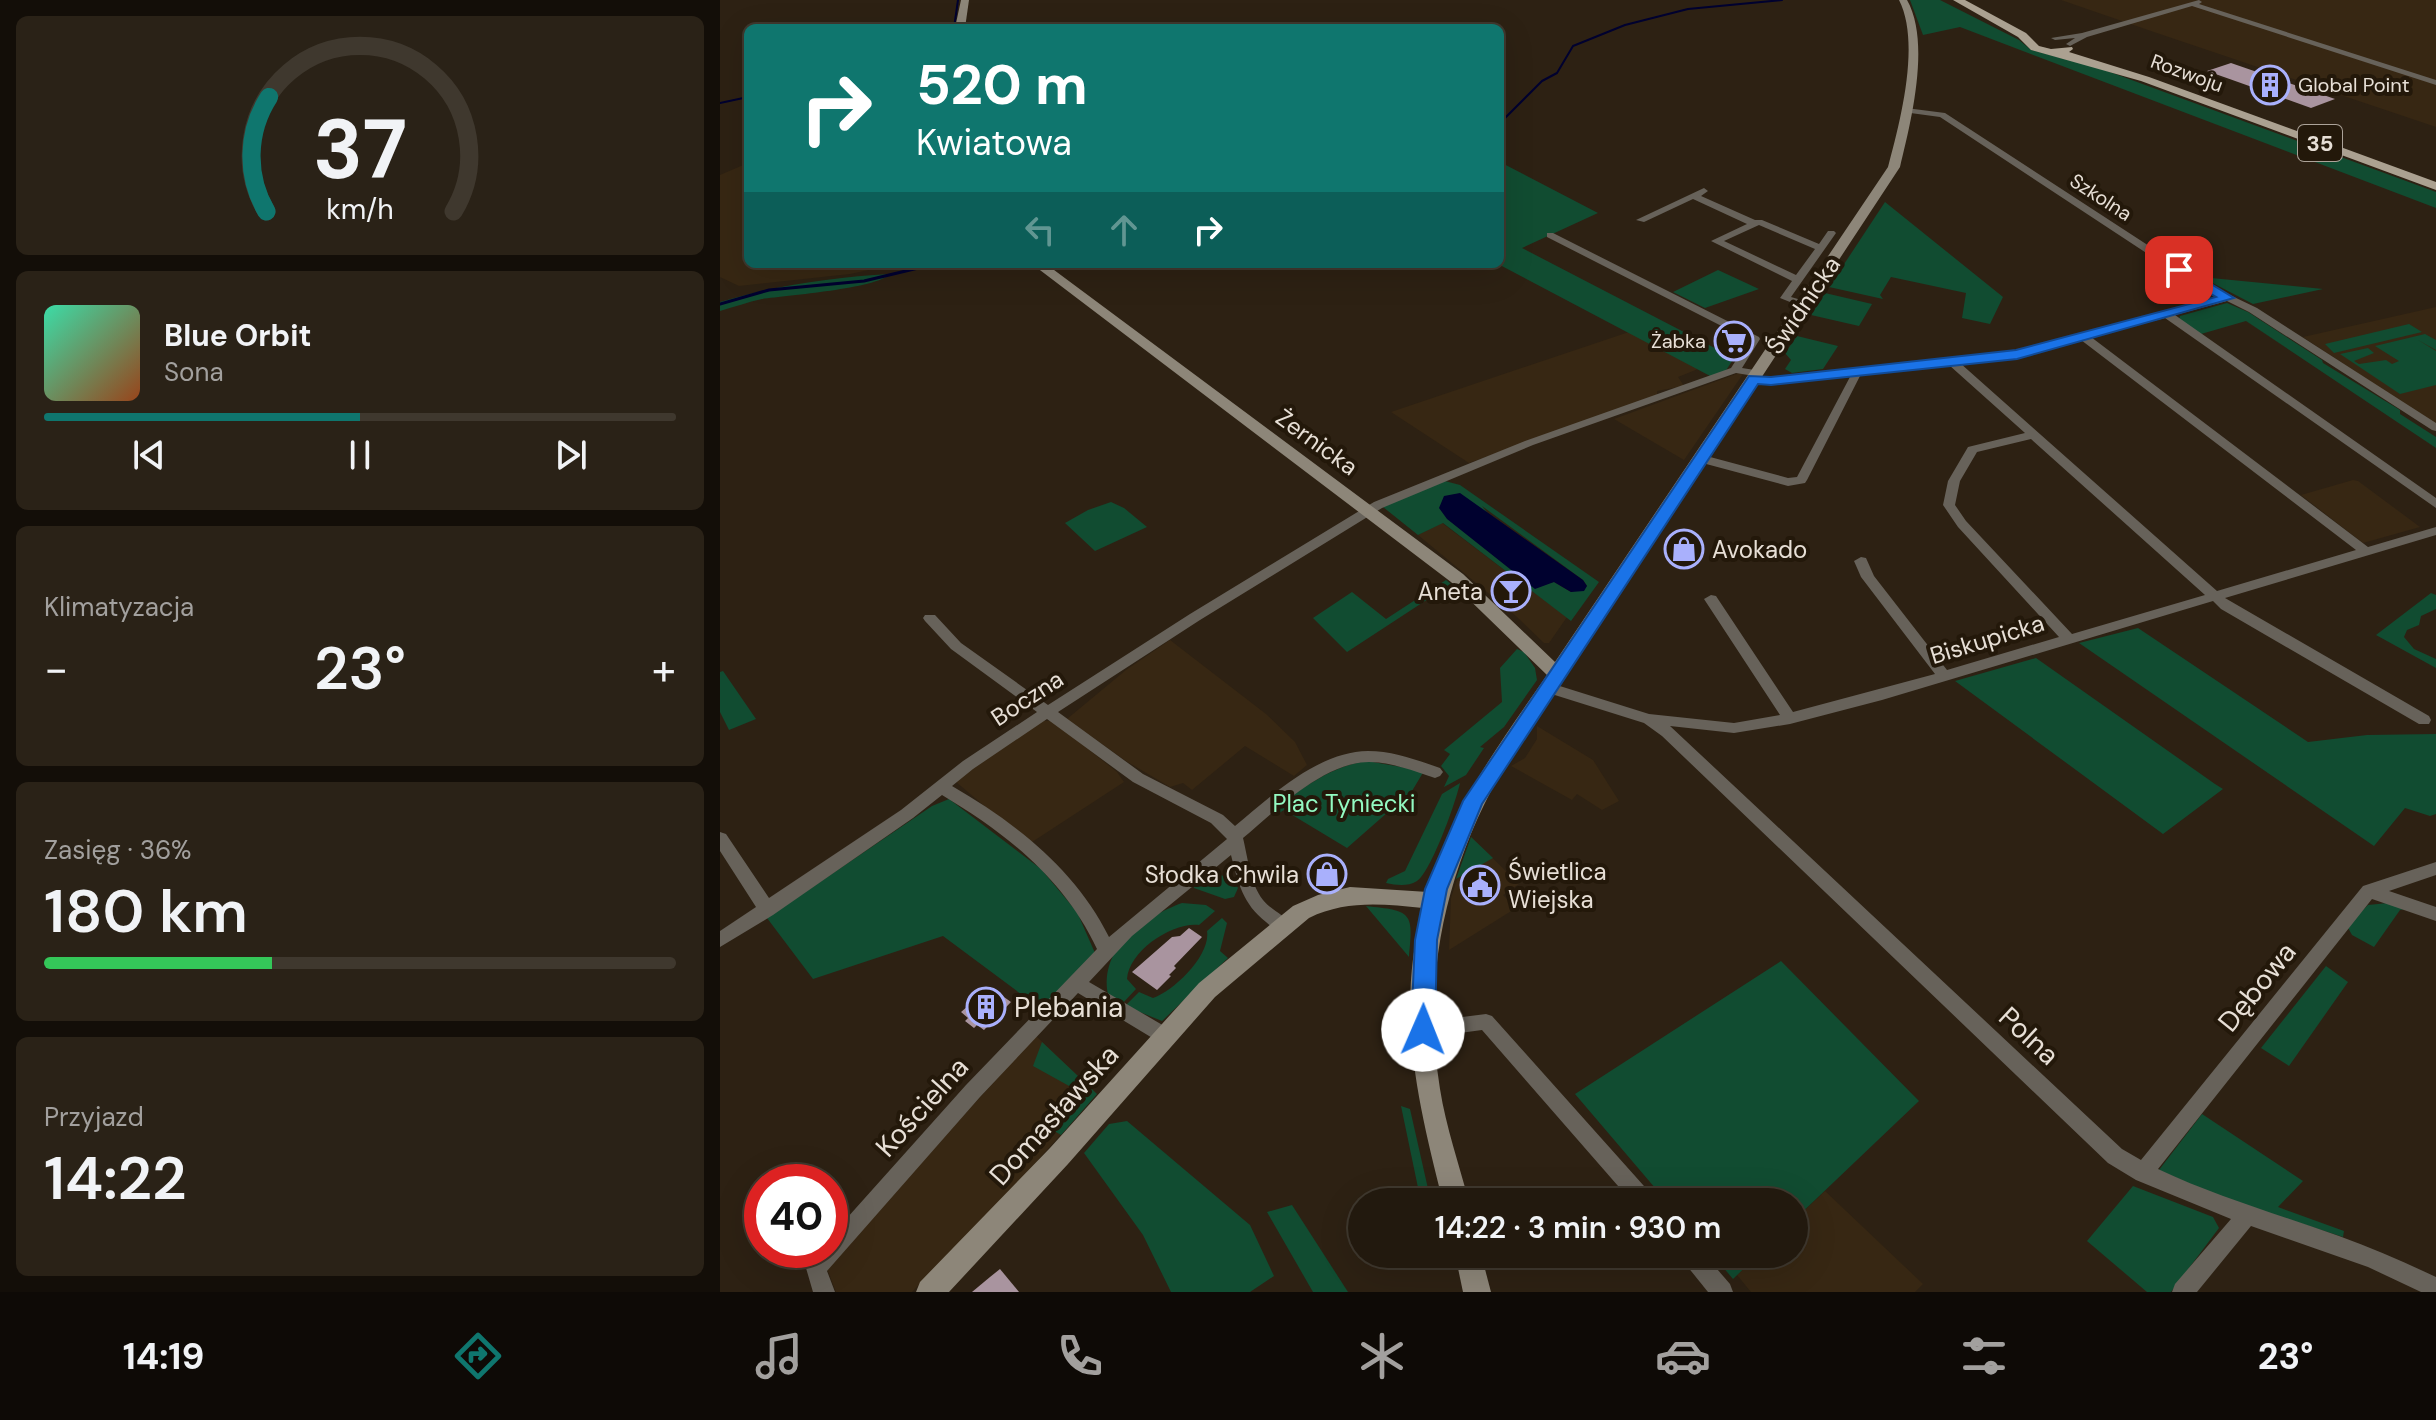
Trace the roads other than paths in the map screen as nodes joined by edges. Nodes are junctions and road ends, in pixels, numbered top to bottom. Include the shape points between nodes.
1 (965, 0) edge
2 (1903, 0) edge
3 (1958, 0) edge
4 (1972, 0) edge
5 (2208, 0) edge
6 (2192, 4) junction
7 (961, 24) edge
8 (2084, 35) junction
9 (2042, 36) junction
10 (2071, 45) junction
11 (2058, 52) junction
12 (2436, 83) edge
13 (1906, 110) junction
14 (2436, 179) edge
15 (2436, 186) edge
16 (1641, 220) dead end
17 (1753, 223) junction
18 (1831, 233) dead end
19 (1550, 235) dead end
20 (1821, 248) junction
21 (1043, 268) edge
22 (1798, 280) junction
23 (2227, 298) junction
24 (1804, 304) junction
25 (2168, 315) junction
26 (2085, 338) junction
27 (1953, 363) junction
28 (1735, 370) junction
29 (1855, 373) junction
30 (1756, 376) junction
31 (2436, 428) edge
32 (2032, 435) junction
33 (1699, 458) junction
34 (2436, 504) edge
35 (1371, 512) junction
36 (2436, 531) edge
37 (2365, 551) junction
38 (1861, 561) dead end
39 (2213, 596) junction
40 (1711, 599) dead end
41 (930, 618) dead end
42 (2068, 638) junction
43 (1943, 675) junction
44 (1552, 680) junction
45 (1046, 713) junction
46 (1649, 719) junction
47 (1790, 719) junction
48 (2424, 720) dead end
49 (1435, 772) dead end
50 (941, 787) junction
51 (720, 838) edge
52 (1234, 839) junction
53 (2436, 868) edge
54 (2369, 891) junction
55 (1434, 901) junction
56 (767, 910) junction
57 (2436, 914) edge
58 (1283, 926) junction
59 (720, 940) edge
60 (1107, 951) junction
61 (1077, 984) junction
62 (1423, 1030) junction
63 (1165, 1036) junction
64 (2143, 1173) junction
65 (1453, 1188) edge
66 (1633, 1188) edge
67 (2246, 1216) junction
68 (1471, 1268) edge
69 (1702, 1268) edge
70 (2436, 1288) edge
71 (824, 1292) edge
72 (930, 1292) edge
73 (1477, 1292) edge
74 (1722, 1292) edge
75 (2183, 1292) edge

1 - 7 street
2 - 13 street, Świdnicka via 1913,33
3 - 9 main road, 35
4 - 9 main road, 35
5 - 6 street
6 - 8 street
6 - 12 street
8 - 9 street
8 - 10 street
9 - 10 main road, 35
9 - 11 main road, 35 via 2038,49
10 - 11 main road
10 - 14 main road, Rozwoju / 35
11 - 15 main road, Rozwoju / 35
13 - 23 street, Szkolna via 1942,115
13 - 24 street, Świdnicka via 1894,167
16 - 17 street via 1700,194
17 - 20 street
17 - 22 street via 1717,243
18 - 20 street
19 - 28 street via 1755,339
20 - 22 street
21 - 35 street, Żernicka
22 - 24 street via 1785,298
23 - 25 street
23 - 31 street, Szkolna
24 - 30 street, Świdnicka
25 - 26 street
25 - 34 street
26 - 27 street
26 - 37 street
27 - 29 street
27 - 32 street
28 - 30 street
28 - 35 street, Boczna via 1529,443 1402,494
29 - 30 street via 1771,381
29 - 33 street via 1849,394 1801,480 1788,482
30 - 33 street, Świdnicka
32 - 39 street
32 - 42 street via 1972,450 1954,481 1949,505
33 - 44 street, Świdnicka
35 - 44 street, Żernicka via 1486,602
35 - 45 street, Boczna
36 - 37 street, Biskupicka
37 - 39 street, Biskupicka
38 - 43 street
39 - 42 street, Biskupicka
39 - 48 street
40 - 47 street
41 - 45 street via 956,646
42 - 43 street, Biskupicka
43 - 47 street, Biskupicka
44 - 46 street, Biskupicka
44 - 55 street, Świdnicka via 1473,801
45 - 50 street, Boczna
45 - 52 street via 1138,778 1217,819
46 - 47 street, Biskupicka via 1734,728
46 - 64 street, Polna via 2115,1156
49 - 52 street via 1362,757 1343,763 1290,792
50 - 56 street, Boczna
50 - 60 street via 1049,864 1085,909
51 - 56 street
52 - 58 street via 1248,890
52 - 60 street, Kościelna
53 - 54 street
54 - 57 street
54 - 64 street, Dębowa
55 - 58 street, Domasławska via 1343,894 1317,902
55 - 62 street, Świdnicka via 1426,940
56 - 59 street, Boczna
58 - 63 street, Domasławska via 1207,990
60 - 61 street, Kościelna
61 - 63 street
61 - 71 street, Kościelna via 973,1091 816,1268
62 - 65 street, Świdnicka via 1426,1079
62 - 66 street via 1486,1022
63 - 72 street, Domasławska
64 - 67 street, Polna
67 - 70 street, Polna via 2367,1257
67 - 75 street
68 - 73 street
69 - 74 street

